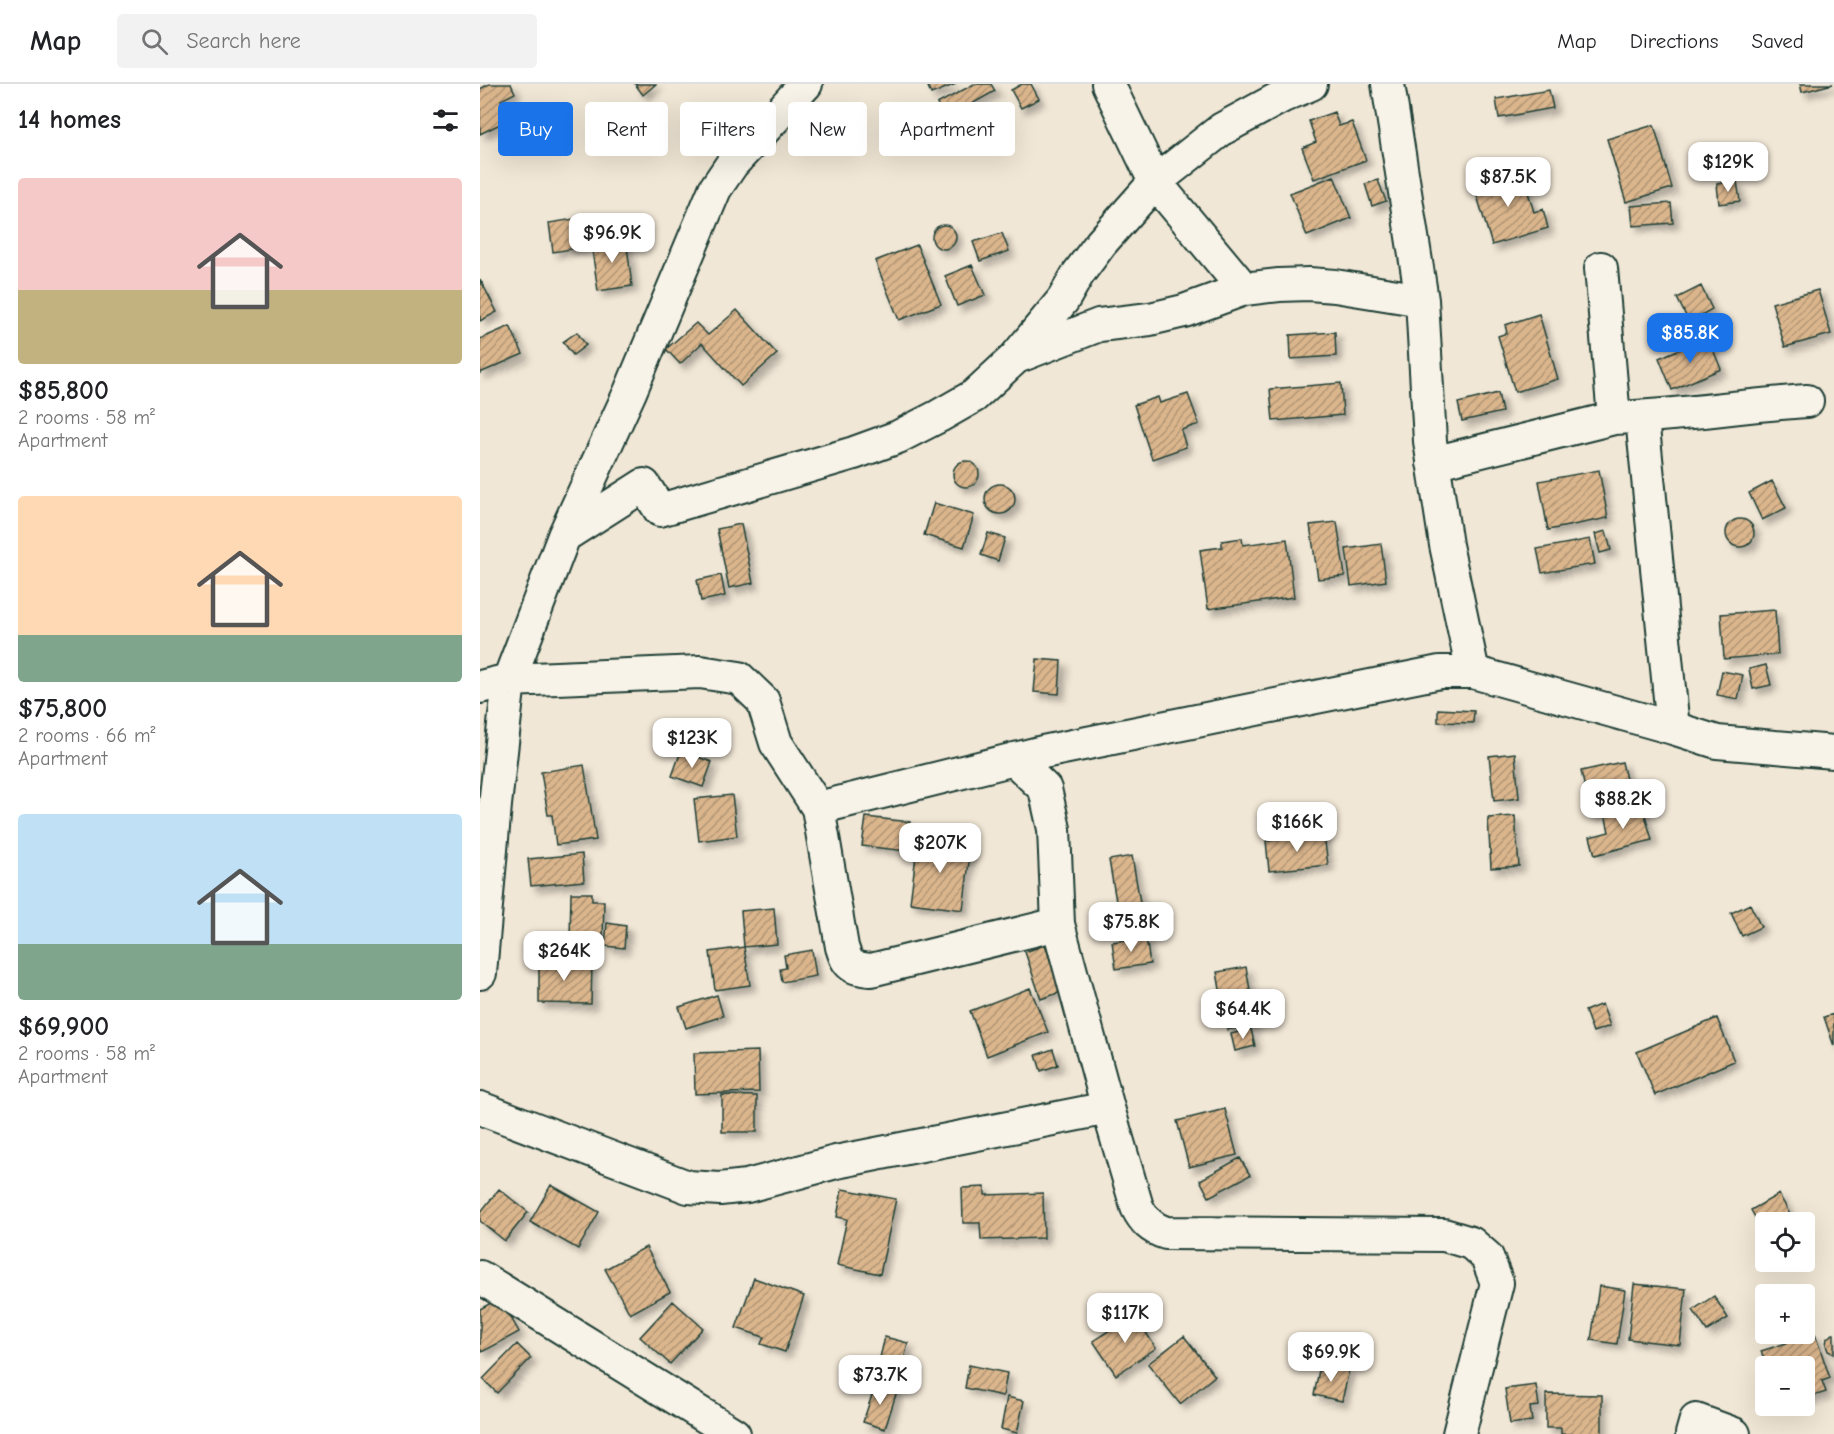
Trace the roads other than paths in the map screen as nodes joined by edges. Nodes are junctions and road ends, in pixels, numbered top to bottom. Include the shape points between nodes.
1 (806, 84) edge
2 (1108, 84) edge
3 (1311, 84) edge
4 (1388, 84) edge
5 (1155, 182) junction
6 (1601, 268) dead end
7 (1244, 289) junction
8 (1422, 300) junction
9 (1015, 358) junction
10 (1807, 401) dead end
11 (1628, 418) junction
12 (1433, 463) junction
13 (564, 536) junction
14 (1473, 672) junction
15 (494, 683) edge
16 (1673, 728) junction
17 (1834, 752) edge
18 (1014, 759) junction
19 (818, 808) junction
20 (1058, 924) junction
21 (480, 973) edge
22 (480, 1108) edge
23 (1108, 1108) junction
24 (480, 1277) edge
25 (734, 1434) edge
26 (1459, 1434) edge
27 (1692, 1434) edge
28 (1734, 1434) edge

1 - 13 street via 732,164 715,189 630,393
2 - 5 street
3 - 5 street via 1222,129
4 - 8 street
5 - 7 street
5 - 9 street via 1101,243 1063,300
6 - 11 street
7 - 8 street via 1309,284
7 - 9 street via 1184,311 1099,325
8 - 12 street
9 - 13 street via 974,396 898,437 660,510 644,485
10 - 11 street
11 - 12 street
11 - 16 street
12 - 14 street
13 - 15 street
14 - 16 street
14 - 18 street via 1404,678
15 - 19 street via 700,672 739,678 763,701 776,743
15 - 21 street via 496,796
16 - 17 street via 1717,742
18 - 19 street
18 - 20 street via 1045,789 1054,829
19 - 20 street via 842,947 847,962 856,969 871,970
20 - 23 street
22 - 23 street via 688,1187 720,1189
23 - 26 street via 1137,1207 1156,1230 1444,1235 1471,1243 1487,1257 1497,1283
24 - 25 street
27 - 28 street via 1696,1420

